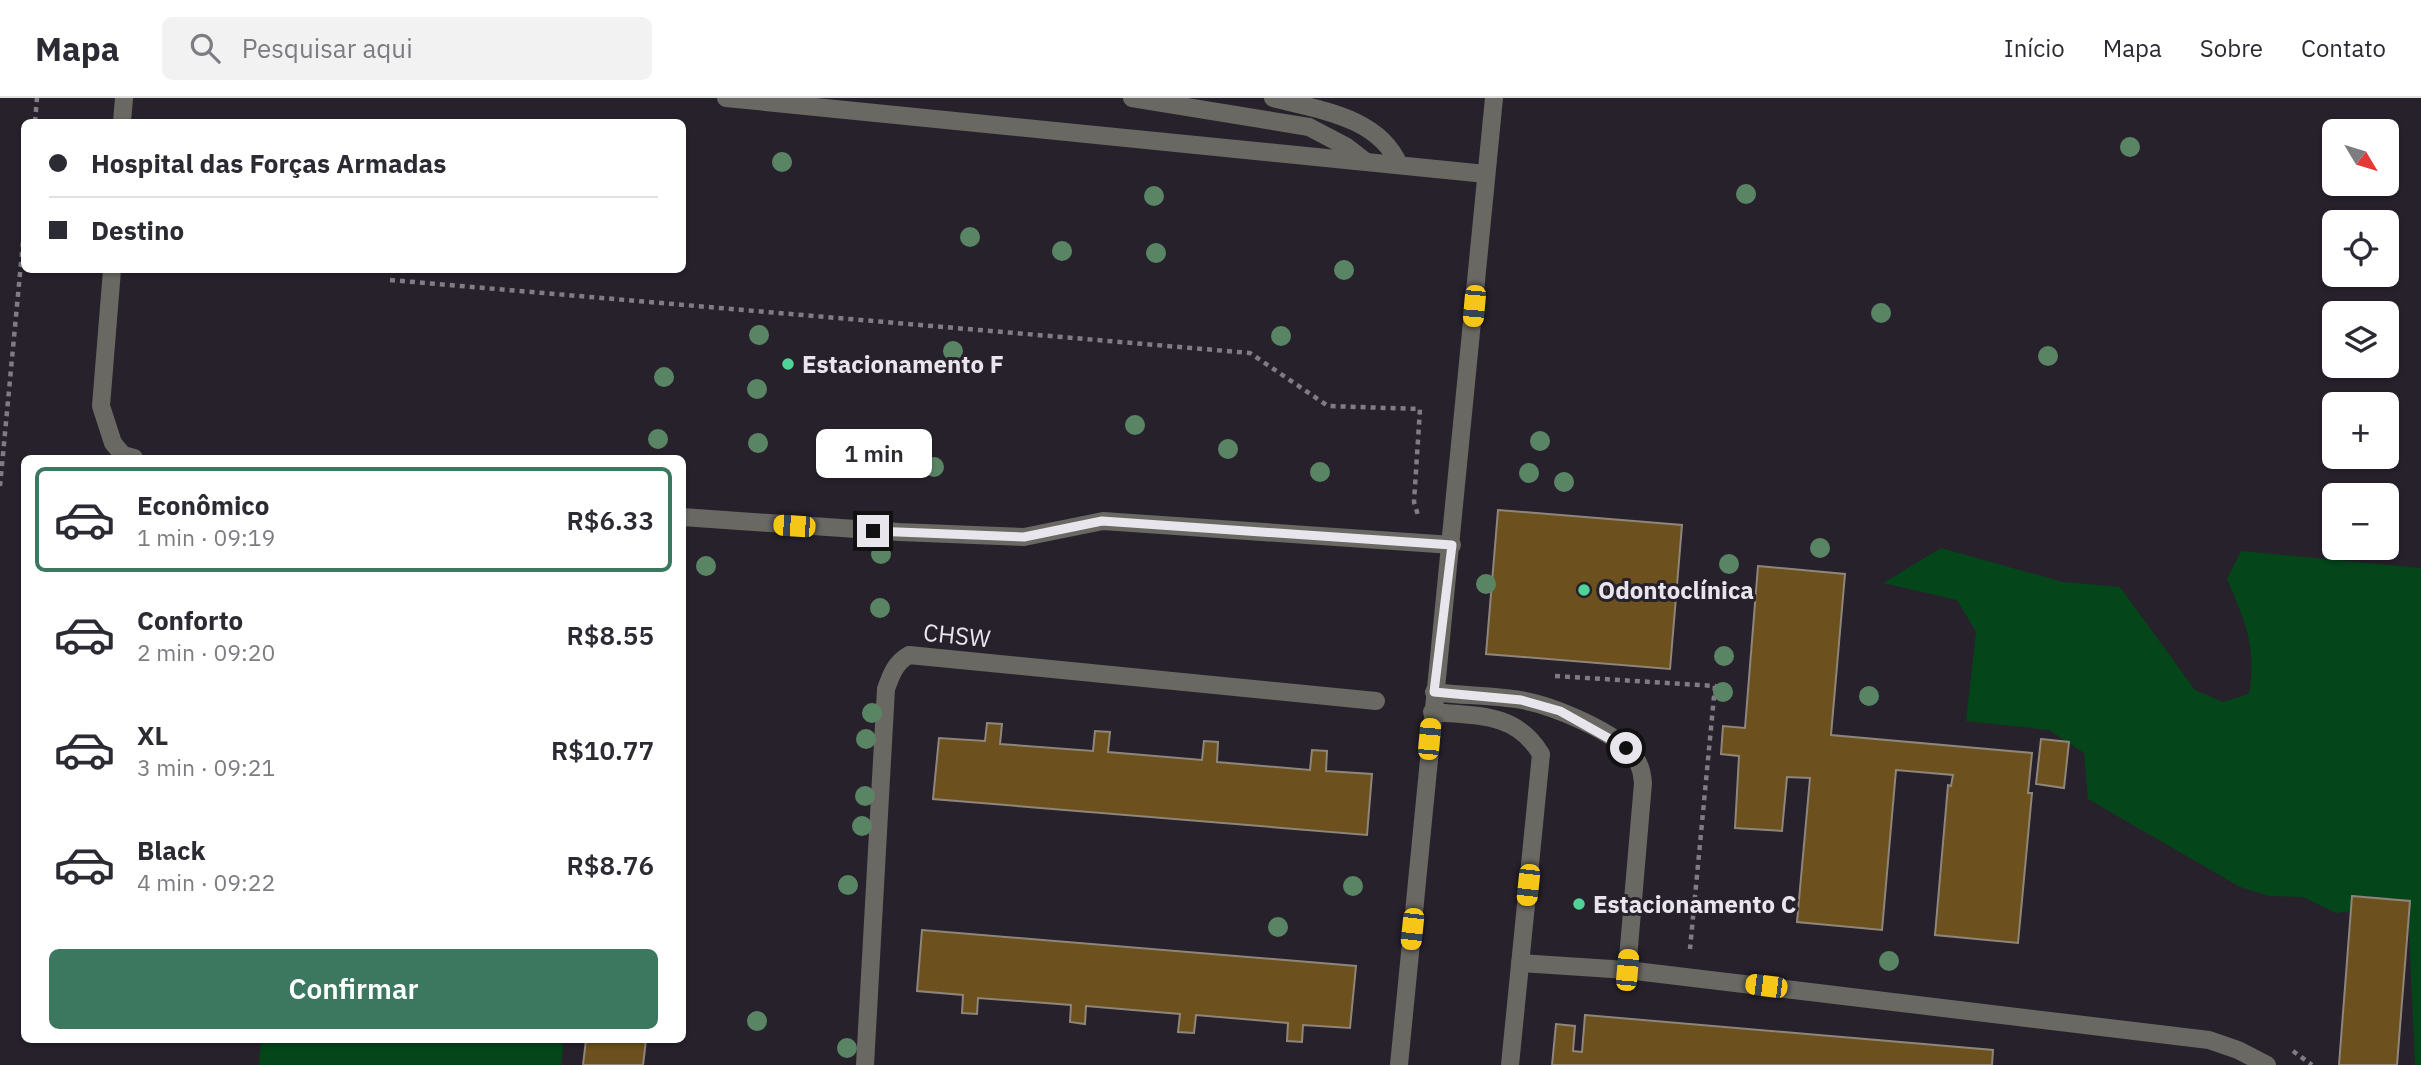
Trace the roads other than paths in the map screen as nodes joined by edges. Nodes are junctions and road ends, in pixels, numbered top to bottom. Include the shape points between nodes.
1 (124, 98) edge
2 (726, 98) edge
3 (1132, 98) edge
4 (1273, 98) edge
5 (1494, 98) edge
6 (122, 119) edge
7 (1365, 162) junction
8 (1399, 165) junction
9 (1486, 174) junction
10 (112, 273) edge
11 (123, 455) edge
12 (686, 517) edge
13 (1452, 545) junction
14 (1434, 692) junction
15 (1376, 701) dead end
16 (1432, 712) junction
17 (1520, 963) junction
18 (1627, 970) junction
19 (865, 1065) edge
20 (1399, 1065) edge
21 (1510, 1065) edge
22 (2267, 1065) edge

1 - 6 street
2 - 7 street
3 - 7 street via 1309,127
4 - 8 street via 1363,124 1393,150
5 - 9 street
7 - 8 street
8 - 9 street
9 - 13 street
10 - 11 street via 101,406 113,443
12 - 13 street via 1024,537 1102,521
13 - 14 street
14 - 16 street
14 - 18 street via 1521,700 1560,711 1610,737 1635,757 1643,783
15 - 19 street, CHSW via 909,655 903,659 886,689
16 - 17 street via 1515,725 1541,754
16 - 20 street
17 - 18 street
17 - 21 street
18 - 22 street via 2209,1040

